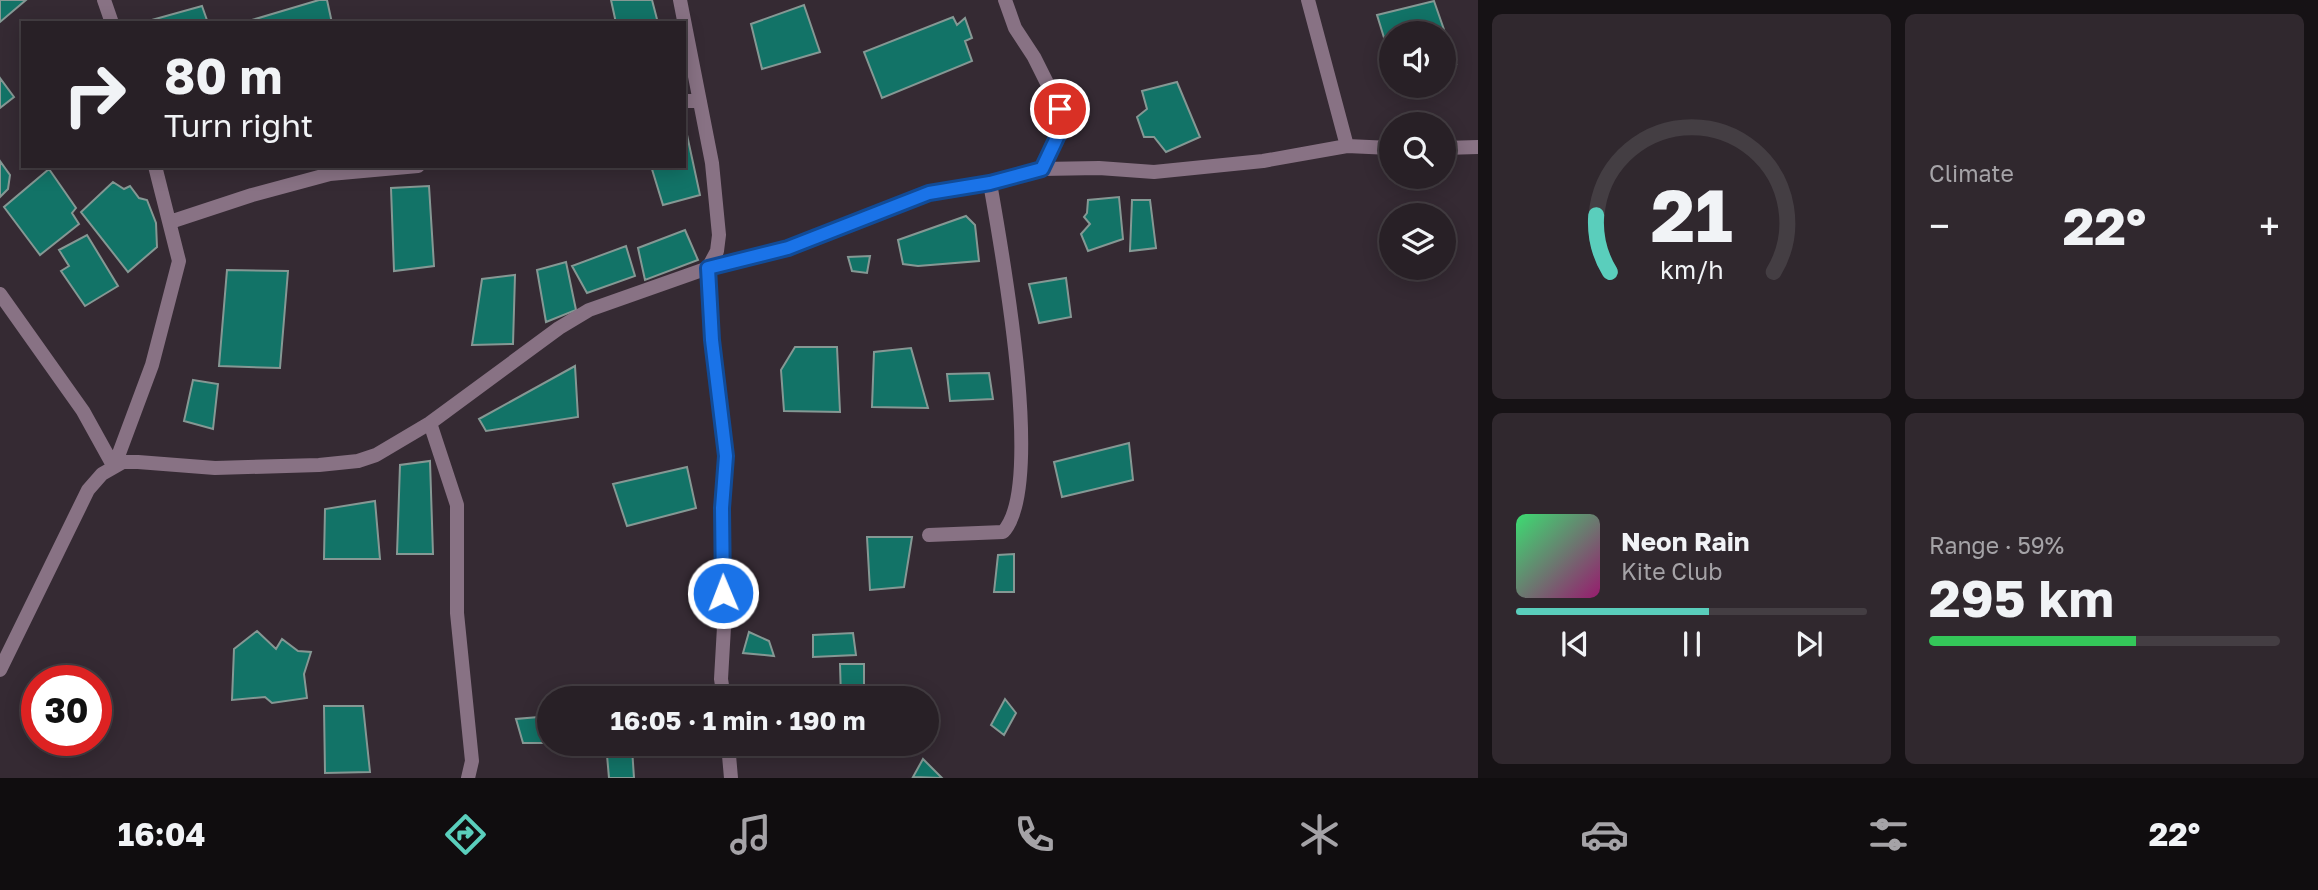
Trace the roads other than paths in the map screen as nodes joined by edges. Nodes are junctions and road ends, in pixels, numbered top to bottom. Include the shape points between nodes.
1 (104, 0) edge
2 (680, 0) edge
3 (1005, 0) edge
4 (1308, 0) edge
5 (111, 21) edge
6 (684, 21) edge
7 (686, 30) edge
8 (686, 101) edge
9 (700, 101) junction
10 (1347, 146) junction
11 (1379, 147) edge
12 (1478, 147) edge
13 (1456, 148) edge
14 (156, 168) edge
15 (396, 168) edge
16 (1042, 169) junction
17 (990, 183) junction
18 (170, 222) junction
19 (708, 268) junction
20 (0, 294) edge
21 (430, 423) junction
22 (114, 467) junction
23 (929, 535) dead end
24 (5, 651) edge
25 (0, 670) edge
26 (722, 686) edge
27 (729, 756) edge
28 (468, 778) edge
29 (731, 778) edge

1 - 5 street
2 - 6 street
3 - 16 street via 1015,28 1060,109 1061,129
4 - 10 street
7 - 9 street
8 - 9 street
9 - 19 street via 719,235
10 - 11 street
10 - 16 street via 1263,161 1154,172
12 - 13 street
14 - 18 street
15 - 18 street via 330,174
16 - 17 street
17 - 19 street via 929,193 788,248
17 - 23 street via 1015,336 1020,414 1016,506 1003,532
18 - 22 street via 179,261 152,365
19 - 21 street via 589,310
19 - 26 street via 726,456
20 - 22 street via 83,411
21 - 22 street via 358,461 215,468 138,461
21 - 28 street via 457,505 457,613 472,761
22 - 24 street via 88,490
24 - 25 street
27 - 29 street

